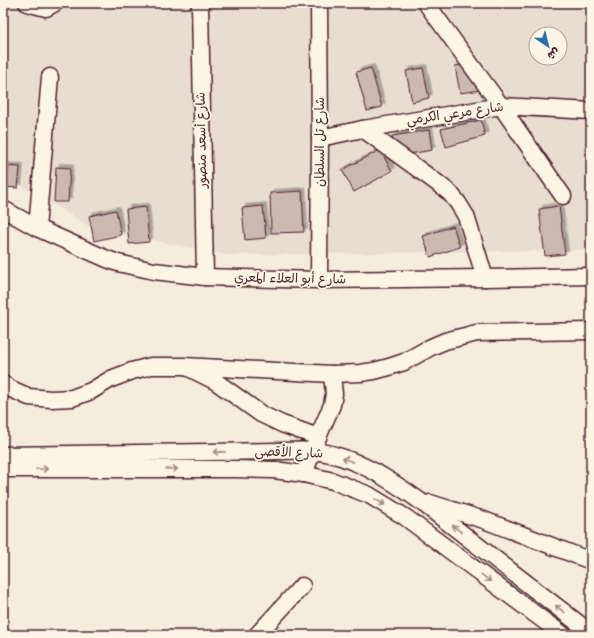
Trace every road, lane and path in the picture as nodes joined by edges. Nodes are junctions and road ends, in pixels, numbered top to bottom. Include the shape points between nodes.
1 (27, 3) edge
2 (55, 3) edge
3 (200, 3) edge
4 (318, 3) edge
5 (426, 3) edge
6 (50, 77) dead end
7 (501, 106) junction
8 (591, 111) edge
9 (363, 129) junction
10 (320, 138) junction
11 (563, 196) dead end
12 (3, 209) edge
13 (37, 228) junction
14 (591, 276) edge
15 (205, 277) junction
16 (485, 278) junction
17 (319, 280) junction
18 (591, 331) edge
19 (184, 366) junction
20 (332, 374) junction
21 (3, 384) edge
22 (316, 444) junction
23 (3, 455) edge
24 (3, 469) edge
25 (304, 474) junction
26 (420, 501) junction
27 (591, 561) edge
28 (302, 586) dead end
29 (591, 633) edge
30 (257, 635) edge
31 (563, 635) edge

1 - 2 street via 46,8
3 - 15 street, شارع أسعد منصور
4 - 10 street, شارع تل السلطان
5 - 7 street
6 - 13 street
7 - 8 street, شارع مرعي الكرمي
7 - 9 street, شارع مرعي الكرمي
7 - 11 street
9 - 10 street, شارع مرعي الكرمي
9 - 16 street via 450,193 466,216
10 - 17 street, شارع تل السلطان
12 - 13 street, شارع أبو العلاء المعري
13 - 15 street, شارع أبو العلاء المعري via 118,263 154,271
14 - 16 street, شارع أبو العلاء المعري
15 - 17 street, شارع أبو العلاء المعري
16 - 17 street, شارع أبو العلاء المعري
18 - 20 street via 478,333 445,341 389,367 360,373
19 - 20 street
19 - 21 street via 151,366 132,370 72,398 29,397
19 - 22 street via 215,381 261,414
20 - 22 street via 332,405
22 -> 23 street, شارع الأقصى
22 - 25 street
26 -> 22 street, شارع الأقصى via 399,486 330,454
24 -> 25 street, شارع الأقصى via 234,469
25 -> 31 street, شارع الأقصى via 333,481 369,495 405,517
26 - 27 street via 484,520
29 -> 26 street, شارع الأقصى
28 - 30 street

